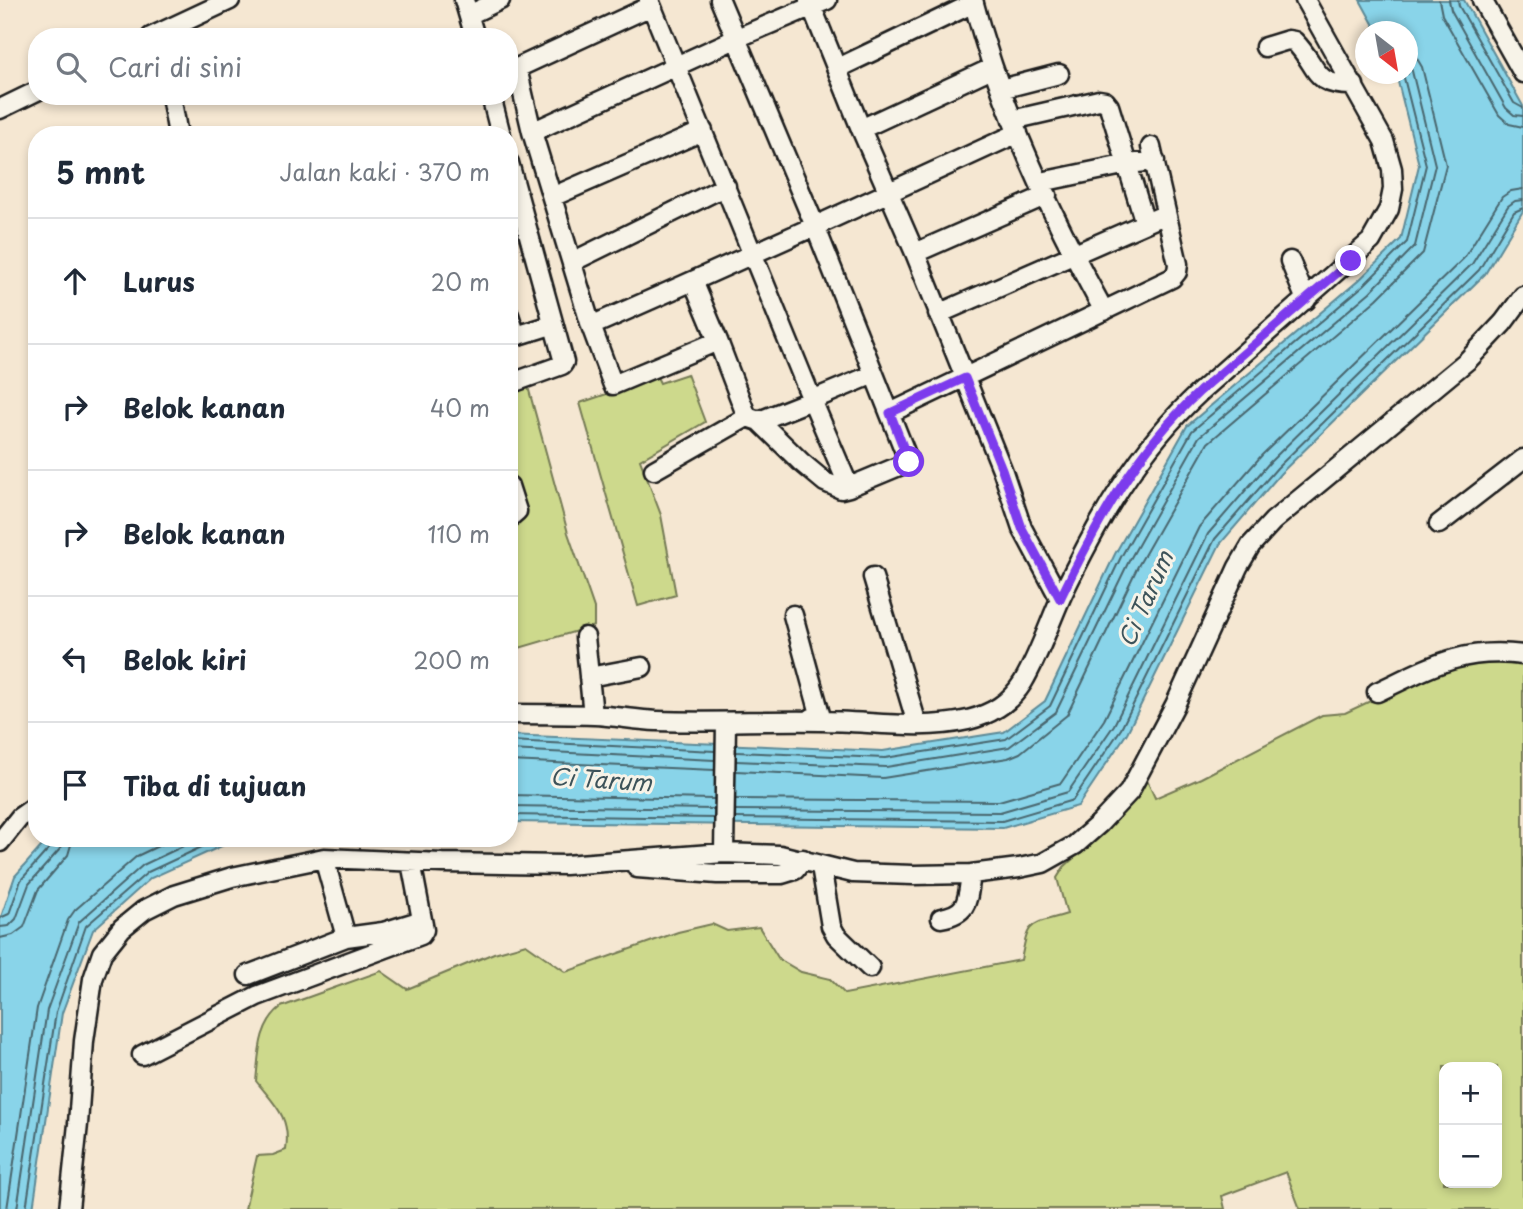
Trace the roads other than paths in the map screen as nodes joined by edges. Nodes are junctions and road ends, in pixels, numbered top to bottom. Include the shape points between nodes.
1 (230, 0) edge
2 (500, 0) edge
3 (720, 0) edge
4 (730, 0) edge
5 (1305, 0) edge
6 (1482, 0) edge
7 (816, 2) edge
8 (974, 2) edge
9 (650, 3) edge
10 (467, 8) edge
11 (172, 28) edge
12 (473, 28) edge
13 (741, 36) junction
14 (1265, 47) dead end
15 (676, 66) junction
16 (518, 68) edge
17 (838, 68) junction
18 (992, 68) junction
19 (1523, 73) edge
20 (1059, 74) dead end
21 (1354, 85) junction
22 (518, 86) edge
23 (1001, 89) junction
24 (28, 95) edge
25 (173, 105) edge
26 (493, 105) edge
27 (0, 109) edge
28 (176, 126) edge
29 (499, 126) edge
30 (1015, 127) junction
31 (861, 130) junction
32 (703, 131) junction
33 (533, 132) junction
34 (1128, 164) junction
35 (726, 186) junction
36 (1044, 189) junction
37 (888, 191) junction
38 (518, 196) edge
39 (552, 197) junction
40 (1164, 215) junction
41 (1145, 223) junction
42 (819, 224) junction
43 (915, 253) junction
44 (752, 254) junction
45 (1074, 256) junction
46 (1290, 261) dead end
47 (572, 262) junction
48 (693, 281) junction
49 (1523, 296) edge
50 (1306, 300) junction
51 (852, 307) junction
52 (1104, 311) junction
53 (938, 314) junction
54 (591, 326) junction
55 (545, 327) dead end
56 (518, 335) edge
57 (718, 341) junction
58 (874, 374) junction
59 (965, 378) junction
60 (518, 381) edge
61 (812, 400) junction
62 (894, 411) junction
63 (753, 419) junction
64 (917, 449) dead end
65 (1523, 459) edge
66 (654, 470) dead end
67 (849, 486) junction
68 (1439, 524) dead end
69 (873, 576) dead end
70 (1060, 599) junction
71 (793, 615) dead end
72 (585, 637) dead end
73 (1523, 655) edge
74 (642, 667) dead end
75 (589, 677) junction
76 (1377, 692) dead end
77 (518, 713) edge
78 (593, 715) junction
79 (631, 718) junction
80 (822, 720) junction
81 (917, 724) junction
82 (726, 726) junction
83 (28, 811) edge
84 (0, 842) edge
85 (724, 849) junction
86 (324, 858) junction
87 (803, 859) junction
88 (613, 861) junction
89 (411, 862) junction
90 (821, 866) junction
91 (971, 874) junction
92 (941, 918) dead end
93 (422, 920) junction
94 (346, 937) junction
95 (870, 968) dead end
96 (248, 975) dead end
97 (142, 1055) dead end
98 (68, 1209) edge

1 - 11 street
2 - 10 street
3 - 13 street
4 - 13 street
5 - 21 street
6 - 19 street
7 - 13 street
7 - 17 street
8 - 17 street
8 - 18 street
9 - 15 street
9 - 16 street
10 - 12 street
13 - 15 street
13 - 42 street
14 - 21 street via 1294,41 1328,83
15 - 32 street
15 - 33 street
17 - 31 street
18 - 23 street
18 - 31 street
20 - 23 street
21 - 50 street via 1384,141 1392,169 1389,209 1371,241
22 - 33 street
23 - 30 street
24 - 27 street
25 - 28 street
26 - 29 street
30 - 34 street via 1105,101
30 - 36 street
30 - 37 street
31 - 37 street
32 - 35 street
32 - 39 street
33 - 39 street
34 - 36 street
34 - 40 street via 1153,154
34 - 41 street
35 - 44 street
35 - 47 street
36 - 43 street
36 - 45 street
37 - 42 street
37 - 43 street
38 - 60 street via 564,362
39 - 47 street
40 - 41 street
40 - 52 street via 1177,272
41 - 45 street
42 - 44 street
42 - 51 street
43 - 53 street
44 - 48 street
44 - 61 street
45 - 52 street
45 - 53 street
46 - 50 street
47 - 54 street
48 - 54 street
48 - 57 street
49 - 91 street via 1468,360 1251,545 1150,756 1129,792 1100,824 1043,863
50 - 70 street via 1200,391 1151,443 1101,517
51 - 58 street
51 - 62 street
52 - 59 street
53 - 59 street
54 - 57 street via 613,385
55 - 56 street
57 - 63 street
58 - 61 street
58 - 62 street
59 - 62 street
59 - 70 street via 1022,528
61 - 63 street
61 - 67 street
62 - 64 street
62 - 67 street via 909,462
63 - 66 street
63 - 67 street via 825,482 841,489
65 - 68 street
69 - 81 street
70 - 81 street via 1024,681 1012,697 968,720
71 - 80 street
72 - 75 street
73 - 76 street via 1464,655
74 - 75 street
75 - 78 street
77 - 78 street
78 - 79 street
79 - 80 street via 704,711
79 - 82 street
80 - 81 street
80 - 82 street
82 - 85 street
83 - 84 street
85 - 87 street
85 - 88 street
86 - 89 street
86 - 94 street
86 - 98 street via 232,877 174,895 144,910 102,953 86,1029
87 - 88 street via 795,870 782,874 672,871
87 - 90 street
88 - 89 street via 565,865
89 - 93 street
90 - 91 street via 853,873
90 - 95 street via 831,926
91 - 92 street via 966,905
93 - 94 street
93 - 97 street via 421,935 257,996
94 - 96 street

